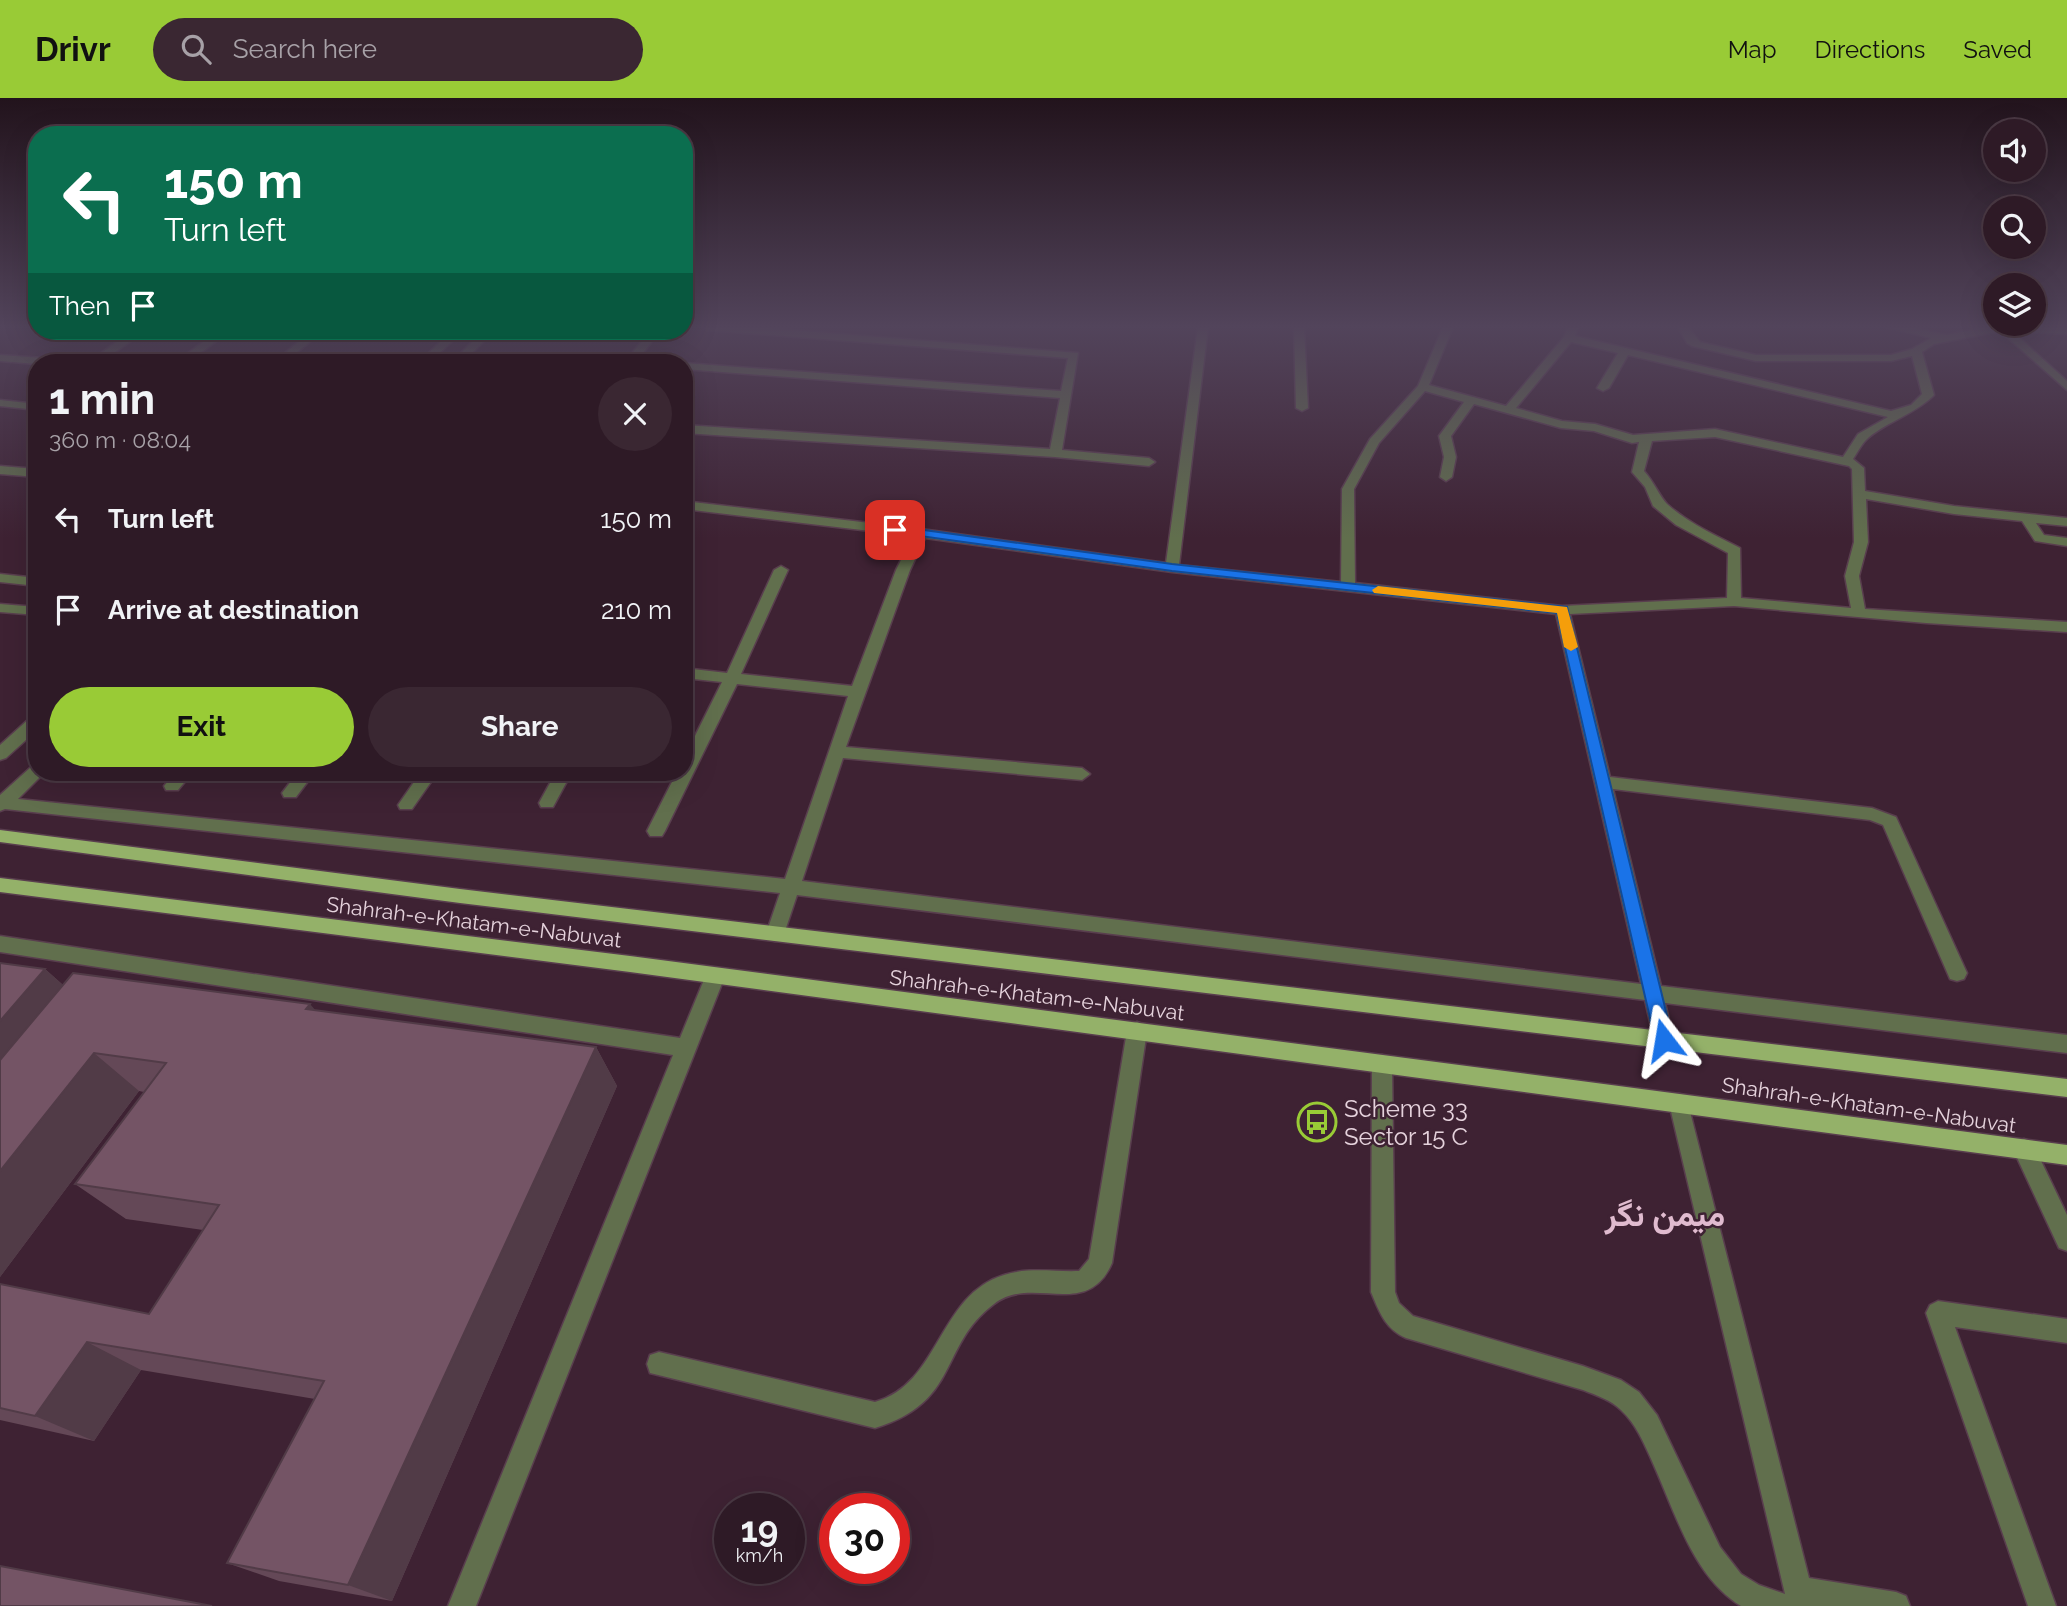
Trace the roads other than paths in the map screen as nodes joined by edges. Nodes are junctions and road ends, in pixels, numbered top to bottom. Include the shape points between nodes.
1 (1066, 397) edge
2 (1194, 397) edge
3 (1302, 397) edge
4 (1414, 397) edge
5 (1461, 397) edge
6 (1519, 397) edge
7 (1817, 397) edge
8 (1926, 397) edge
9 (1471, 400) junction
10 (0, 403) edge
11 (28, 405) edge
12 (1302, 408) dead end
13 (1508, 411) junction
14 (1902, 414) junction
15 (693, 430) edge
16 (1646, 440) junction
17 (1055, 453) junction
18 (1846, 461) junction
19 (1149, 462) dead end
20 (0, 470) edge
21 (28, 472) edge
22 (1447, 477) dead end
23 (1859, 494) junction
24 (693, 506) edge
25 (2026, 518) junction
26 (2067, 522) edge
27 (921, 533) junction
28 (2067, 542) edge
29 (1172, 568) junction
30 (780, 570) dead end
31 (0, 578) edge
32 (28, 581) edge
33 (1348, 586) junction
34 (1734, 601) junction
35 (0, 608) edge
36 (28, 610) edge
37 (1562, 610) junction
38 (1859, 613) junction
39 (2067, 627) edge
40 (693, 674) edge
41 (732, 678) junction
42 (857, 692) junction
43 (28, 729) edge
44 (836, 752) junction
45 (0, 754) edge
46 (693, 757) edge
47 (1082, 774) dead end
48 (28, 779) edge
49 (177, 781) edge
50 (300, 781) edge
51 (424, 781) edge
52 (559, 781) edge
53 (681, 781) edge
54 (1603, 782) junction
55 (172, 786) dead end
56 (290, 793) dead end
57 (547, 803) dead end
58 (1, 804) edge
59 (407, 805) dead end
60 (656, 831) dead end
61 (0, 836) edge
62 (0, 885) edge
63 (790, 887) junction
64 (775, 934) junction
65 (0, 944) edge
66 (142, 963) junction
67 (1957, 973) dead end
68 (715, 976) junction
69 (125, 984) edge
70 (1653, 995) junction
71 (1137, 1031) junction
72 (1664, 1040) junction
73 (2067, 1044) edge
74 (686, 1048) junction
75 (1382, 1064) junction
76 (2067, 1088) edge
77 (1679, 1103) junction
78 (2024, 1149) junction
79 (2067, 1154) edge
80 (2067, 1240) edge
81 (2067, 1331) edge
82 (659, 1364) dead end
83 (1793, 1601) edge
84 (462, 1606) edge
85 (1896, 1606) edge
86 (2042, 1606) edge

1 - 17 street
2 - 29 street
3 - 12 street
4 - 33 street via 1374,442 1348,489
5 - 9 street
6 - 13 street
7 - 14 street
8 - 14 street
9 - 13 street
9 - 22 street via 1445,436 1450,457
10 - 11 street
13 - 16 street
14 - 18 street via 1862,437
15 - 17 street
16 - 18 street via 1715,433
16 - 34 street via 1637,472 1651,486 1658,503 1681,522 1735,551
17 - 19 street
18 - 23 street via 1856,465
20 - 21 street
23 - 25 street
23 - 38 street via 1861,542 1852,576
24 - 27 street
25 - 26 street
25 - 28 street via 2040,538
27 - 29 street
27 - 42 street
29 - 33 street
30 - 41 street
31 - 32 street
33 - 37 street
34 - 37 street
34 - 38 street
35 - 36 street
37 - 54 street
38 - 39 street
40 - 41 street
41 - 42 street
41 - 46 street
42 - 44 street
43 - 45 street
44 - 47 street
44 - 63 street
48 - 58 street
49 - 55 street
50 - 56 street
51 - 59 street
52 - 57 street
53 - 60 street
54 - 67 street via 1872,814 1890,821
54 - 70 street
58 - 63 street
61 - 64 main road, Shahrah-e-Khatam-e-Nabuvat
62 - 68 main road, Shahrah-e-Khatam-e-Nabuvat
63 - 64 street
63 - 70 street
64 - 72 main road, Shahrah-e-Khatam-e-Nabuvat
65 - 66 street
66 - 69 street
66 - 74 street
68 - 71 main road, Shahrah-e-Khatam-e-Nabuvat
68 - 74 street
70 - 72 street
70 - 73 street
71 - 75 main road, Shahrah-e-Khatam-e-Nabuvat
71 - 82 street via 1100,1263 1082,1282 1012,1283 980,1300 965,1317 925,1388 892,1413 875,1415
72 - 76 main road, Shahrah-e-Khatam-e-Nabuvat
74 - 84 street
75 - 77 main road, Shahrah-e-Khatam-e-Nabuvat
75 - 83 street via 1383,1292 1391,1311 1406,1326 1583,1378 1629,1401 1648,1424 1710,1558 1731,1584 1752,1597
77 - 78 main road, Shahrah-e-Khatam-e-Nabuvat
77 - 83 street
78 - 79 main road, Shahrah-e-Khatam-e-Nabuvat
78 - 80 street
81 - 86 street via 1938,1313
83 - 85 street

